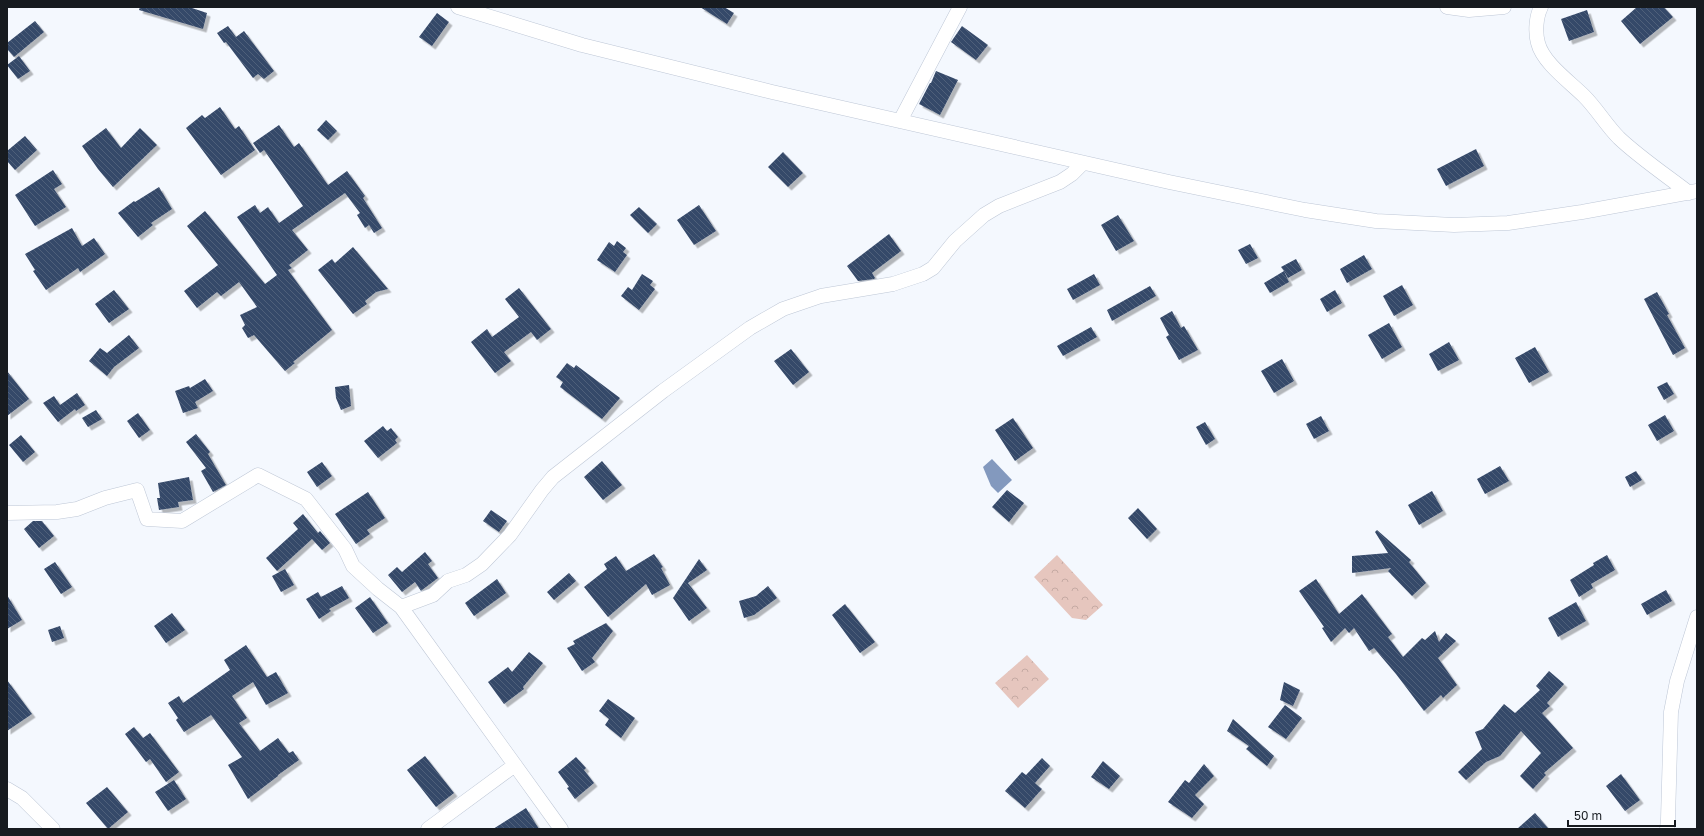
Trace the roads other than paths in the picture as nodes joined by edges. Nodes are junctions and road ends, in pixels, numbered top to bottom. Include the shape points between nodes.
1 (458, 7) edge
2 (960, 7) edge
3 (1447, 7) edge
4 (1504, 7) edge
5 (1541, 7) edge
6 (900, 121) junction
7 (1083, 163) junction
8 (1693, 192) edge
9 (7, 513) edge
10 (402, 607) junction
11 (1697, 617) edge
12 (516, 765) junction
13 (7, 789) edge
14 (53, 829) edge
15 (428, 829) edge
16 (561, 829) edge
17 (1666, 829) edge

1 - 6 street via 582,45
2 - 6 street
3 - 4 street via 1469,10
5 - 8 street via 1537,29 1538,44 1544,55 1585,97 1620,140
6 - 7 street
7 - 8 street via 1305,210 1376,220 1454,225 1515,222
7 - 10 street via 1060,182 999,206 984,215 955,241 933,268 923,274 893,284 821,296 783,309 750,328 663,391 553,477 510,535 482,564 466,575 448,581 433,596
9 - 10 street via 77,509 105,498 137,490 148,520 182,521 258,475 306,499 345,548 354,566 378,590
10 - 12 street
11 - 17 street via 1671,712
12 - 15 street
12 - 16 street
13 - 14 street via 22,798

